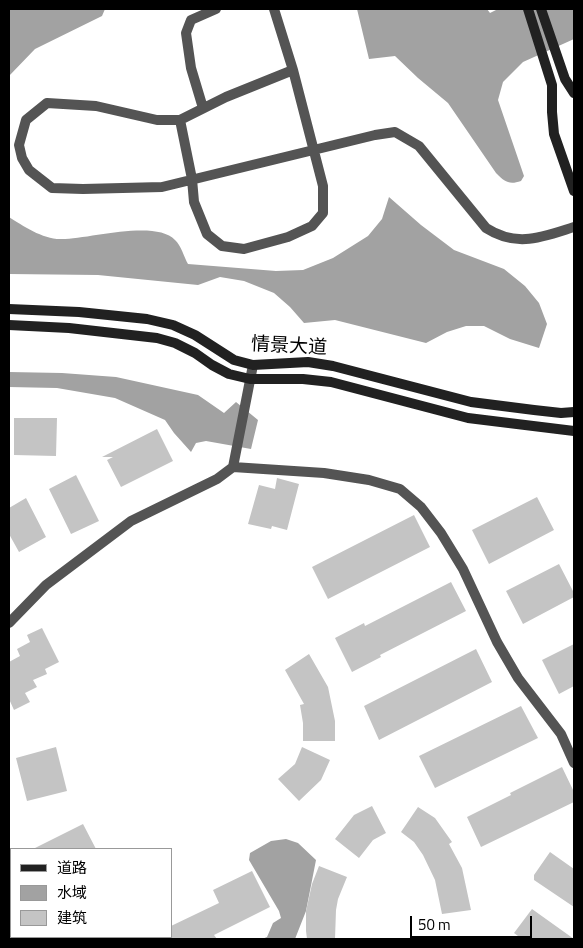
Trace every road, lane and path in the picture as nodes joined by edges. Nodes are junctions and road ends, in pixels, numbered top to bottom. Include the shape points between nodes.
1 (216, 9) edge
2 (274, 9) edge
3 (528, 9) edge
4 (541, 9) edge
5 (293, 70) junction
6 (574, 93) edge
7 (204, 108) junction
8 (180, 120) junction
9 (314, 150) junction
10 (192, 180) junction
11 (574, 191) edge
12 (574, 227) edge
13 (9, 309) edge
14 (9, 325) edge
15 (253, 365) junction
16 (250, 379) junction
17 (574, 412) edge
18 (574, 431) edge
19 (233, 467) junction
20 (9, 623) edge
21 (574, 763) edge
22 (9, 864) edge
23 (9, 876) edge

1 - 7 street via 191,20 186,33 191,68
2 - 5 street
3 - 11 street via 552,85 554,134
4 - 6 street via 565,79
5 - 7 street
5 - 9 street
7 - 8 street
8 - 10 street
8 - 10 street via 157,120 96,106 47,104 26,120 19,145 29,170 52,188 162,187
9 - 10 street
9 - 10 street via 323,186 323,213 312,226 288,237 244,249 222,246 207,234 194,202
9 - 12 street via 395,132 419,146 486,228 498,236 517,240
13 - 15 street, 情景大道 via 87,312 156,321 173,325 234,360
14 - 16 street, 情景大道 via 157,338 175,343 229,374
15 - 16 street
15 - 17 street, 情景大道 via 308,362 471,402
16 - 18 street, 情景大道 via 331,382 468,418
16 - 19 street
19 - 20 street via 217,479 131,521 46,585
19 - 21 street via 324,473 369,480 400,489 421,506 463,569 497,642 518,678 561,734
22 - 23 street

